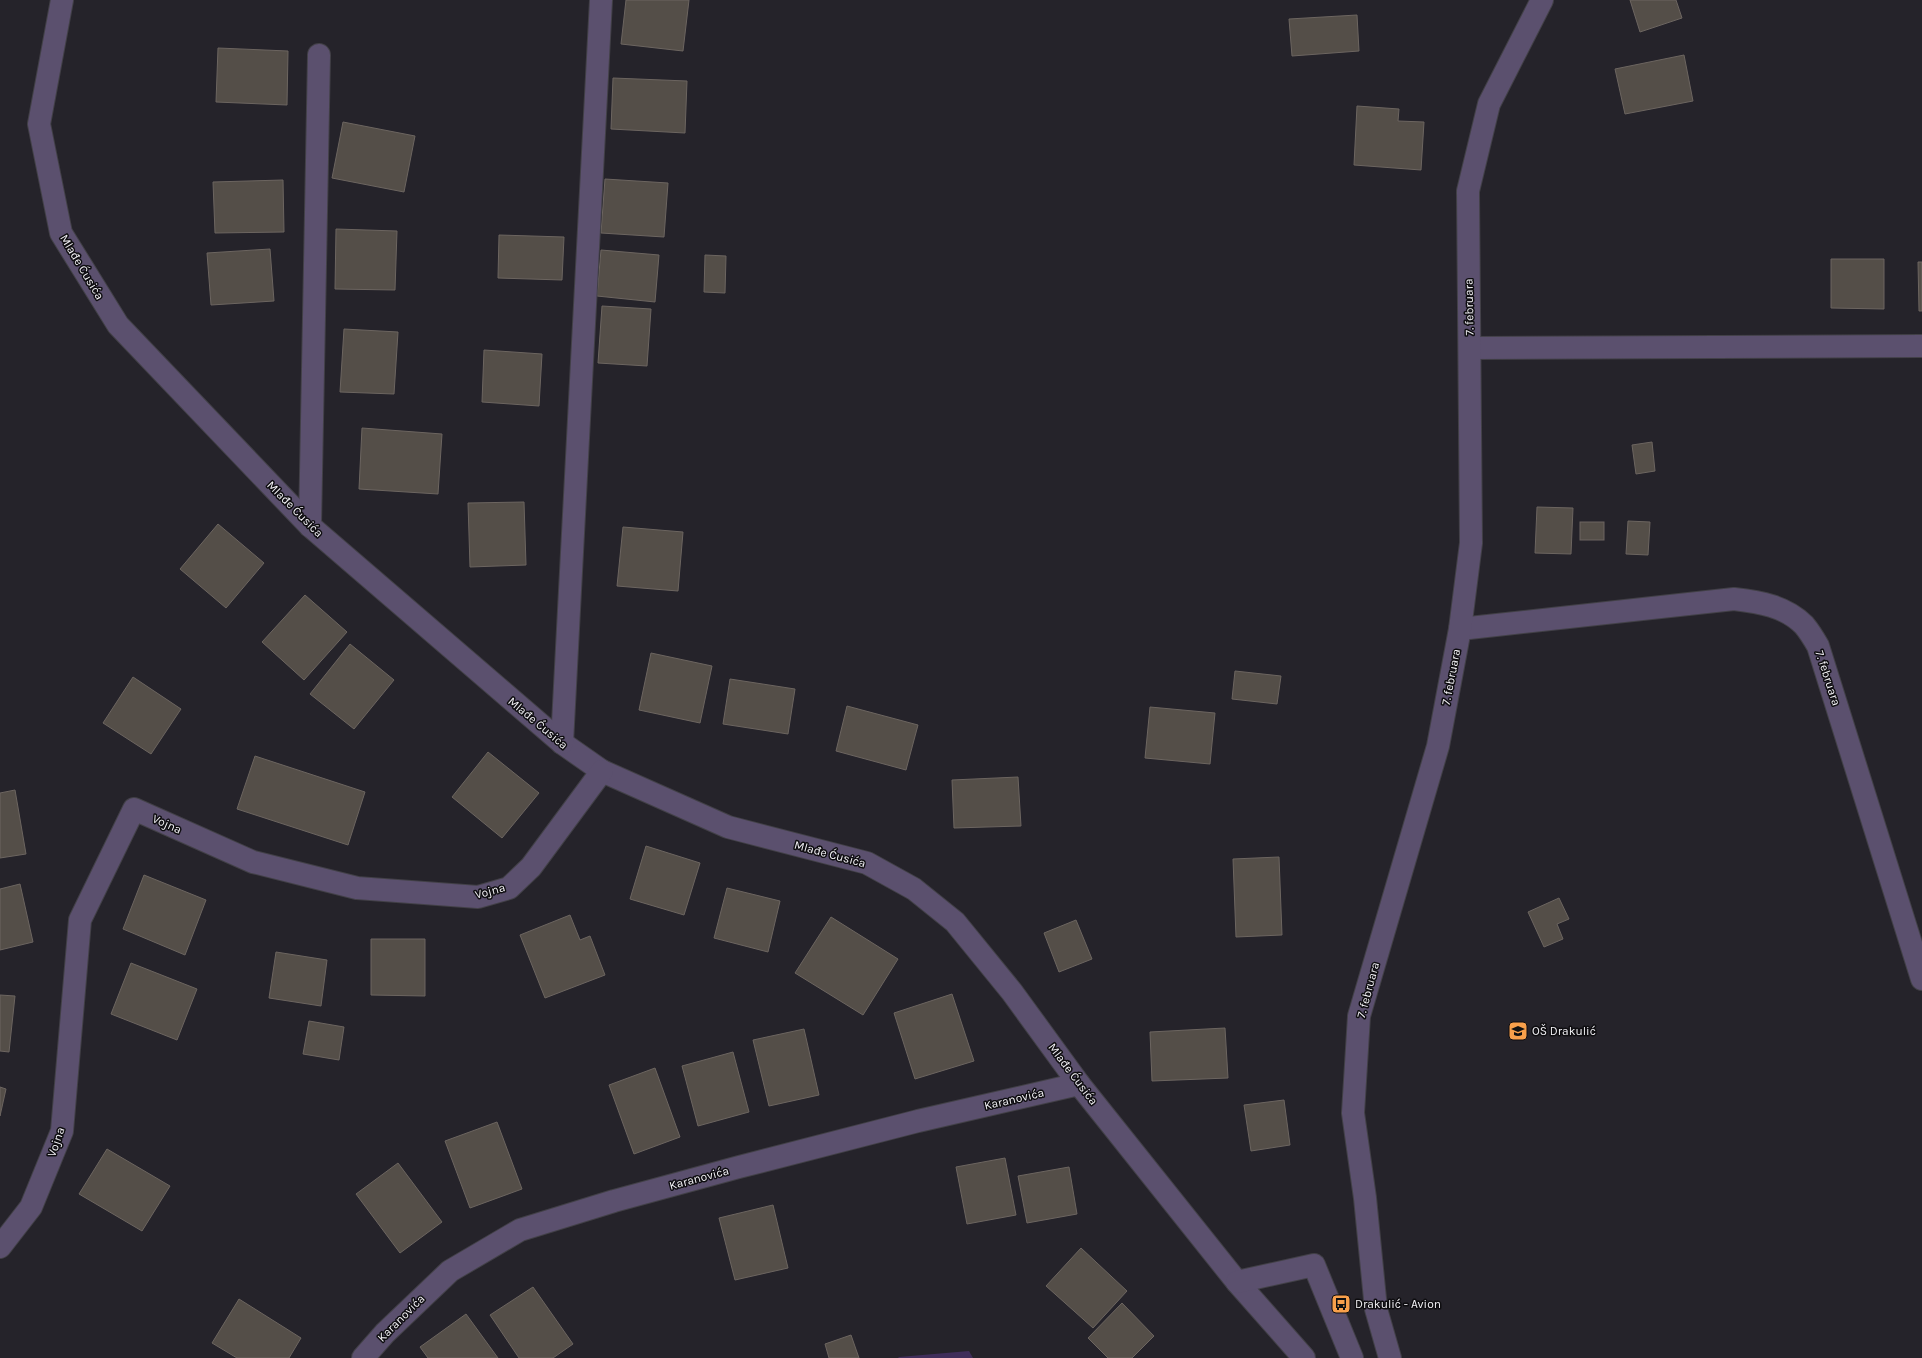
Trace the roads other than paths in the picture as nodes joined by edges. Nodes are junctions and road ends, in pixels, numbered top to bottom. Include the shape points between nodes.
1 (62, 0) edge
2 (601, 0) edge
3 (1542, 0) edge
4 (319, 55) dead end
5 (1922, 346) edge
6 (1470, 348) junction
7 (310, 526) junction
8 (1460, 629) junction
9 (562, 744) junction
10 (602, 771) junction
11 (1922, 979) edge
12 (1079, 1084) junction
13 (0, 1247) edge
14 (1237, 1282) junction
15 (363, 1358) edge
16 (1304, 1358) edge
17 (1352, 1358) edge
18 (1390, 1358) edge

1 - 7 street, Mlađe Ćusića via 39,124 61,233 118,326
2 - 9 street
3 - 6 street, 7. februara via 1489,104 1468,191
4 - 7 street
5 - 6 street
6 - 8 street, 7. februara via 1471,542
7 - 9 street, Mlađe Ćusića
8 - 11 street, 7. februara via 1734,599 1758,601 1783,609 1804,625 1818,646
8 - 18 street, 7. februara via 1438,746 1359,1016 1353,1113 1365,1198 1376,1309
9 - 10 street, Mlađe Ćusića
10 - 12 street, Mlađe Ćusića via 728,827 867,863 914,889 955,922 1012,992
10 - 13 street, Vojna via 531,867 508,888 478,897 357,888 253,862 134,809 80,920 62,1131 31,1207
12 - 14 street, Mlađe Ćusića
12 - 15 street, Karanovića via 918,1121 739,1167 520,1230 450,1271 385,1333
14 - 16 street, Mlađe Ćusića
14 - 17 street via 1314,1265

